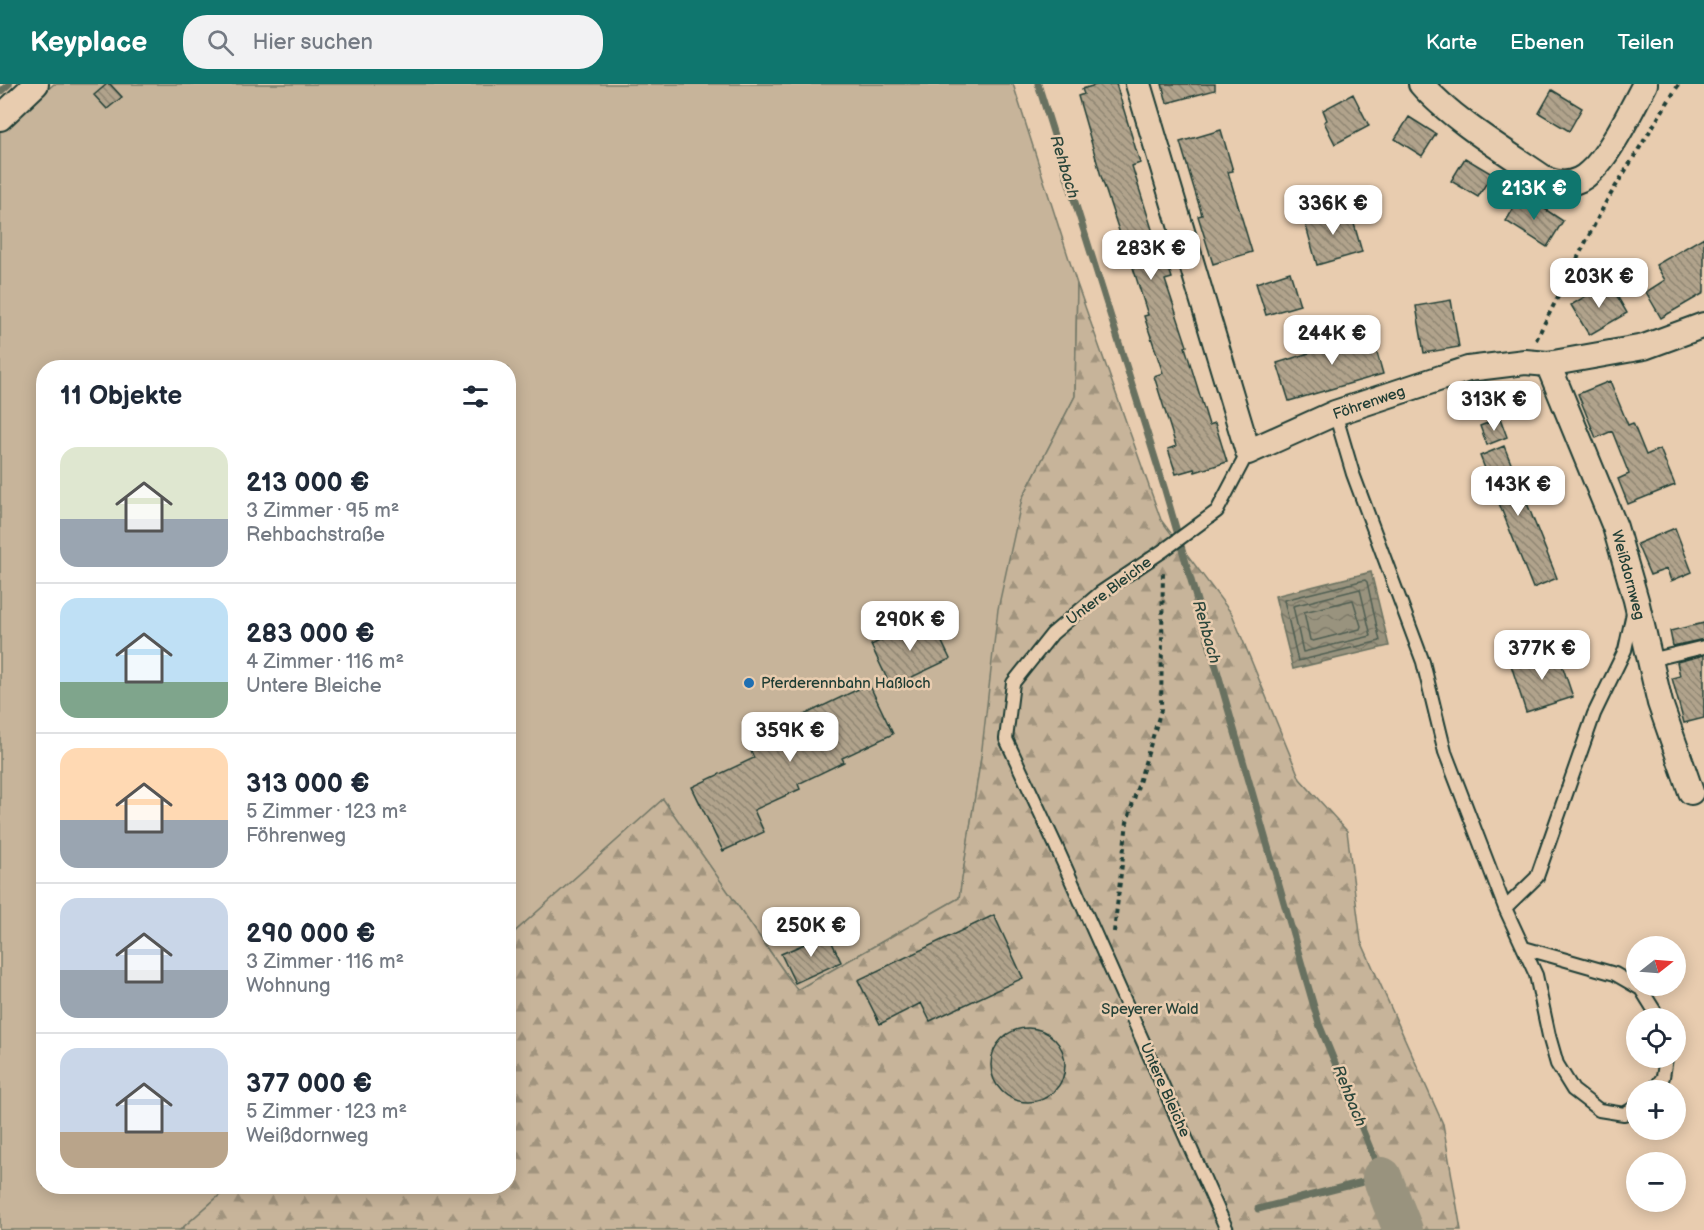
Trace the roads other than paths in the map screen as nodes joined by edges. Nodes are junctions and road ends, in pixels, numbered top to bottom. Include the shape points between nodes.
1 (36, 84) edge
2 (1138, 84) edge
3 (1421, 84) edge
4 (1645, 84) edge
5 (0, 118) edge
6 (1704, 325) edge
7 (1536, 363) junction
8 (1335, 413) junction
9 (1248, 452) junction
10 (1636, 600) junction
11 (1704, 647) edge
12 (1650, 660) junction
13 (1691, 792) dead end
14 (1505, 908) junction
15 (1524, 948) junction
16 (1653, 1008) edge
17 (1626, 1113) edge
18 (1227, 1230) edge

1 - 5 street
2 - 9 street
3 - 4 street via 1462,120 1557,184 1577,181 1590,172
6 - 7 street, Föhrenweg via 1644,347
7 - 8 street, Föhrenweg via 1468,369
7 - 10 street, Weißdornweg via 1615,527
8 - 9 street, Föhrenweg
8 - 14 lane via 1353,474 1423,662 1446,752
9 - 18 lane, Untere Bleiche via 1217,512 1100,593 1052,634 1013,682 1006,739
10 - 12 street, Weißdornweg
10 - 14 lane via 1625,651 1594,714 1537,877
11 - 12 lane
12 - 13 street, Weißdornweg via 1660,703
14 - 15 lane
15 - 16 lane via 1615,974 1641,990
15 - 17 lane via 1536,975 1557,1064 1573,1090 1599,1110

